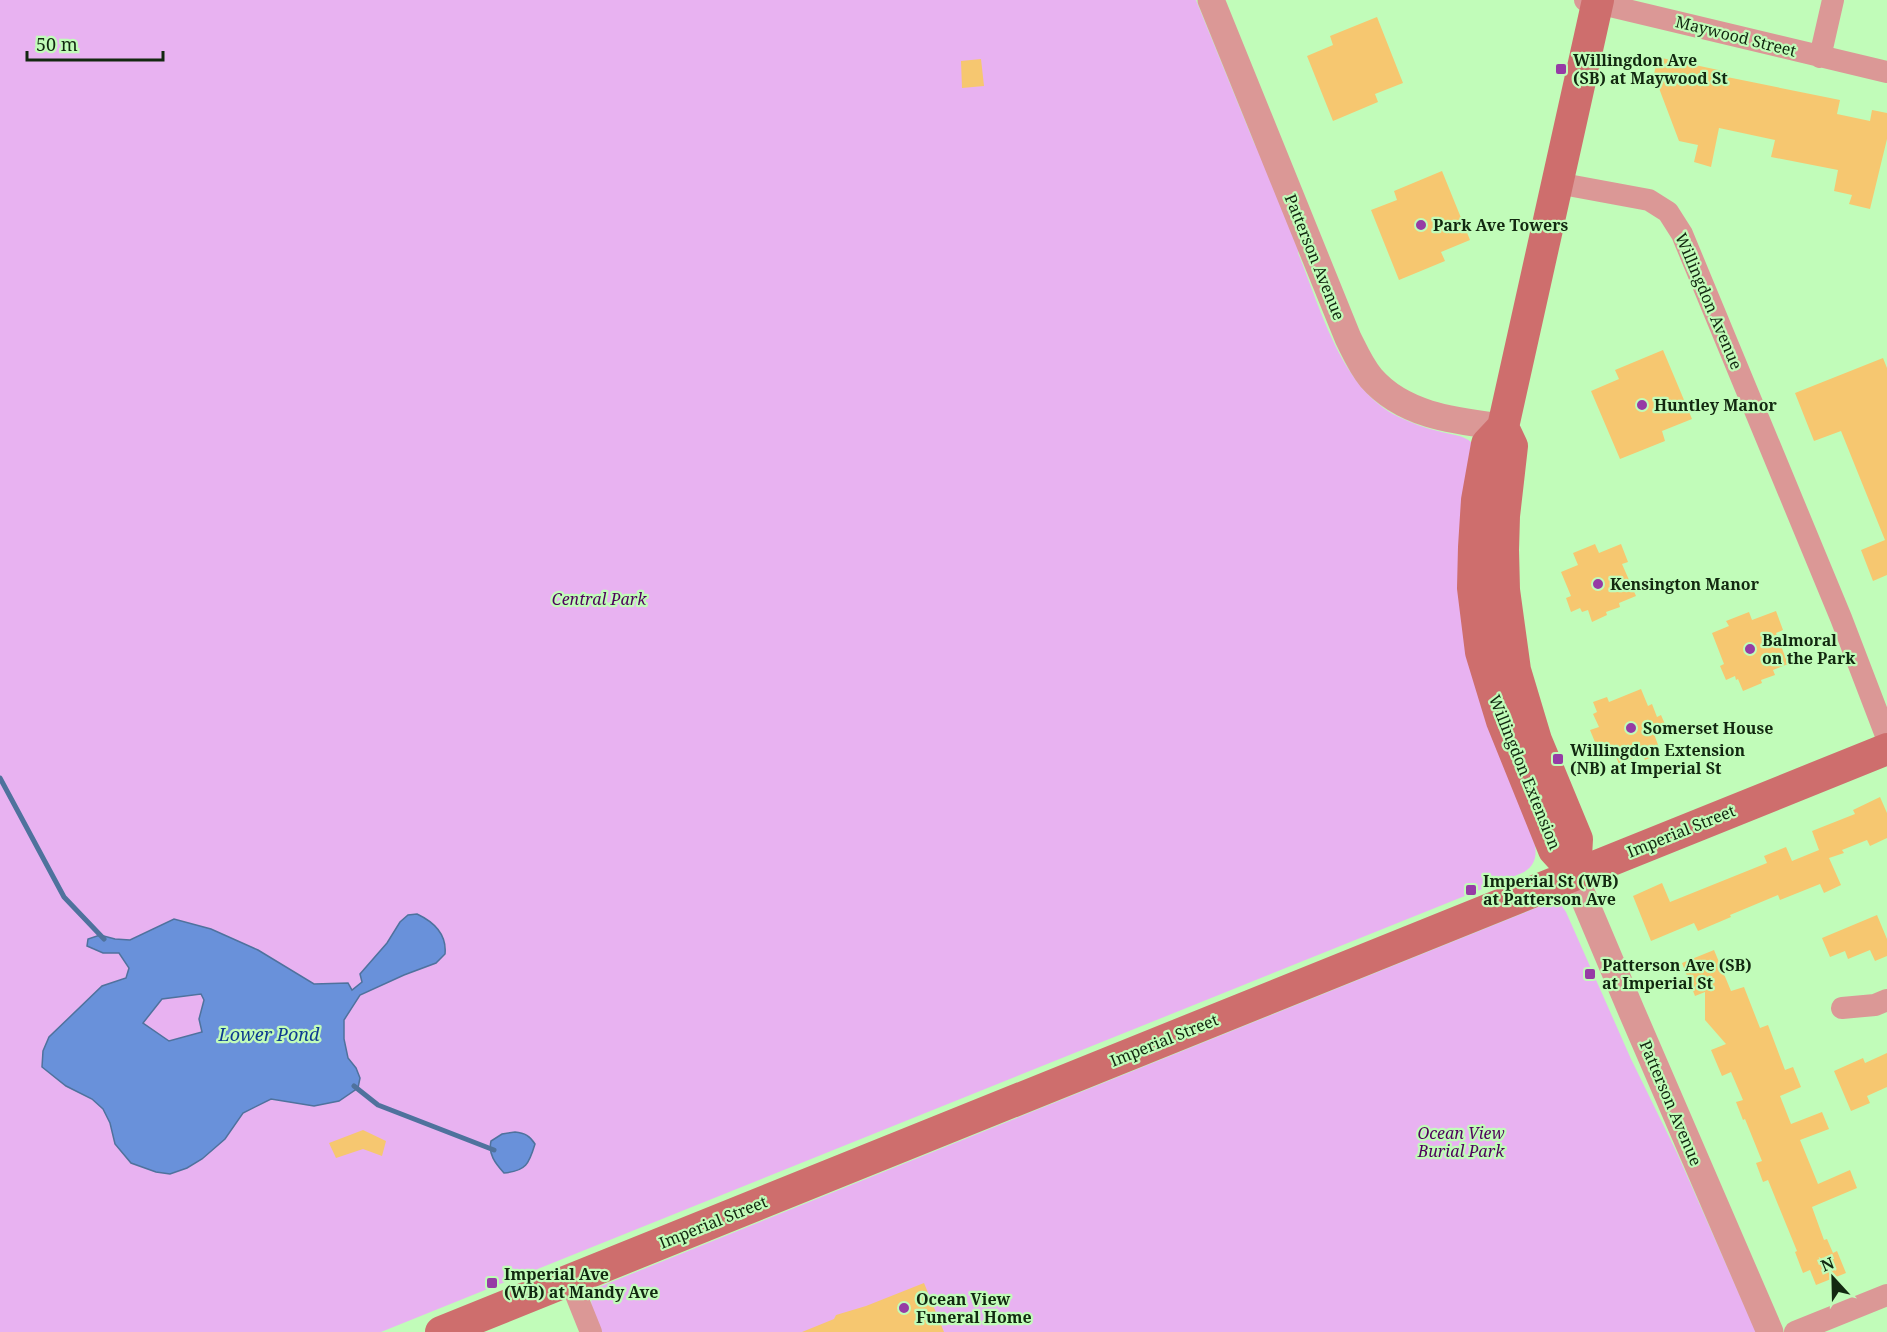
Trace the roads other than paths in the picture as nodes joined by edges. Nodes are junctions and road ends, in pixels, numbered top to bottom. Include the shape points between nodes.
1 (1211, 0) edge
2 (1833, 0) edge
3 (1594, 1) edge
4 (1820, 57) junction
5 (1887, 72) edge
6 (1557, 183) junction
7 (1503, 426) junction
8 (1887, 738) edge
9 (1887, 749) edge
10 (1575, 873) junction
11 (1887, 1000) edge
12 (1842, 1008) dead end
13 (570, 1280) junction
14 (1887, 1295) edge
15 (441, 1332) edge
16 (591, 1332) edge
17 (1770, 1332) edge
18 (1795, 1332) edge

1 - 7 street, Patterson Avenue via 1359,361 1390,395 1421,412
2 - 4 street
3 - 4 street, Maywood Street
3 - 6 main road
4 - 5 street, Maywood Street
6 - 7 main road, Willingdon Extension
6 - 8 street, Willingdon Avenue via 1649,200 1668,212 1682,234 1842,618
7 - 10 main road, Willingdon Extension via 1512,446 1503,550 1515,670 1536,740 1577,839
9 - 10 main road, Imperial Street
10 - 13 main road, Imperial Street
10 - 17 street, Patterson Avenue
11 - 12 street
13 - 15 main road, Imperial Street
13 - 16 street
14 - 18 street

